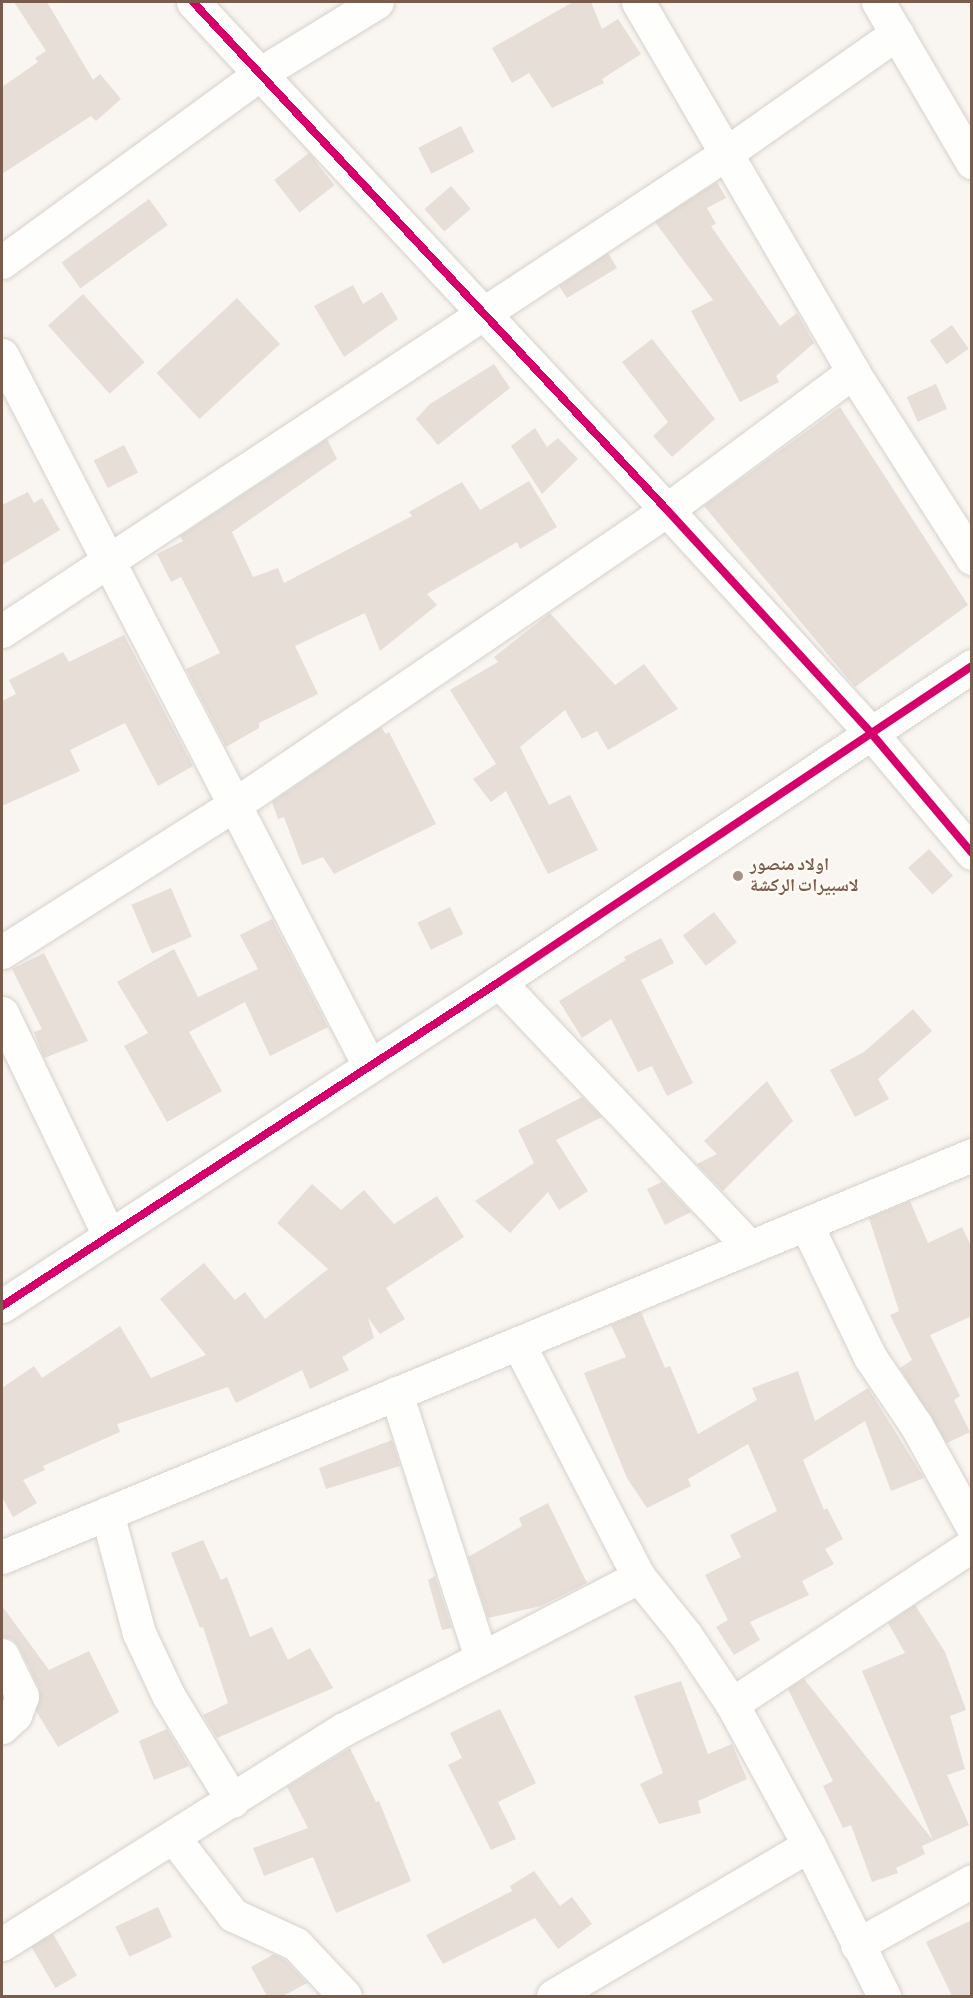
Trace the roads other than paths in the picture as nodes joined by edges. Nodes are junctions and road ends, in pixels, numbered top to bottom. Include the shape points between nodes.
1 (193, 2) edge
2 (377, 2) edge
3 (638, 2) edge
4 (878, 2) edge
5 (897, 33) junction
6 (261, 73) junction
7 (725, 154) junction
8 (972, 162) edge
9 (2, 262) edge
10 (481, 312) junction
11 (2, 355) edge
12 (853, 372) junction
13 (667, 510) junction
14 (972, 558) edge
15 (109, 563) junction
16 (2, 632) edge
17 (972, 666) edge
18 (871, 733) junction
19 (234, 805) junction
20 (972, 853) edge
21 (2, 952) edge
22 (499, 982) junction
23 (2, 1013) edge
24 (369, 1065) junction
25 (972, 1155) edge
26 (806, 1224) junction
27 (109, 1235) junction
28 (750, 1247) junction
29 (2, 1306) edge
30 (518, 1343) junction
31 (396, 1393) junction
32 (107, 1513) junction
33 (972, 1526) edge
34 (972, 1545) edge
35 (2, 1557) edge
36 (639, 1577) junction
37 (2, 1655) edge
38 (481, 1658) junction
39 (732, 1704) junction
40 (2, 1727) edge
41 (233, 1801) junction
42 (174, 1838) junction
43 (809, 1845) junction
44 (972, 1881) edge
45 (2, 1944) edge
46 (857, 1945) junction
47 (334, 1993) edge
48 (553, 1996) edge
49 (884, 1996) edge

1 - 6 street
2 - 6 street
3 - 7 street
4 - 5 street
5 - 7 street
5 - 8 street
6 - 9 street
6 - 10 street
7 - 10 street
7 - 12 street
10 - 13 street
10 - 15 street
11 - 15 street
12 - 13 street
12 - 14 street
13 - 18 street
13 - 19 street
15 - 16 street
15 - 19 street
17 - 18 street
18 - 20 street
18 - 22 street
19 - 21 street
19 - 24 street
22 - 24 street
22 - 28 street
23 - 27 street
24 - 27 street
25 - 26 street
26 - 28 street
26 - 33 street via 870,1357 916,1425
27 - 29 street
28 - 30 street
30 - 31 street
30 - 36 street
31 - 32 street
31 - 38 street
32 - 35 street
32 - 41 street via 139,1633 168,1695
34 - 39 street
36 - 38 street
36 - 39 street via 685,1634
37 - 40 street via 22,1696 15,1715
38 - 41 street via 344,1729
39 - 43 street
41 - 42 street
42 - 45 street
42 - 47 street via 233,1915 296,1944
43 - 46 street
43 - 48 street
44 - 46 street
46 - 49 street

